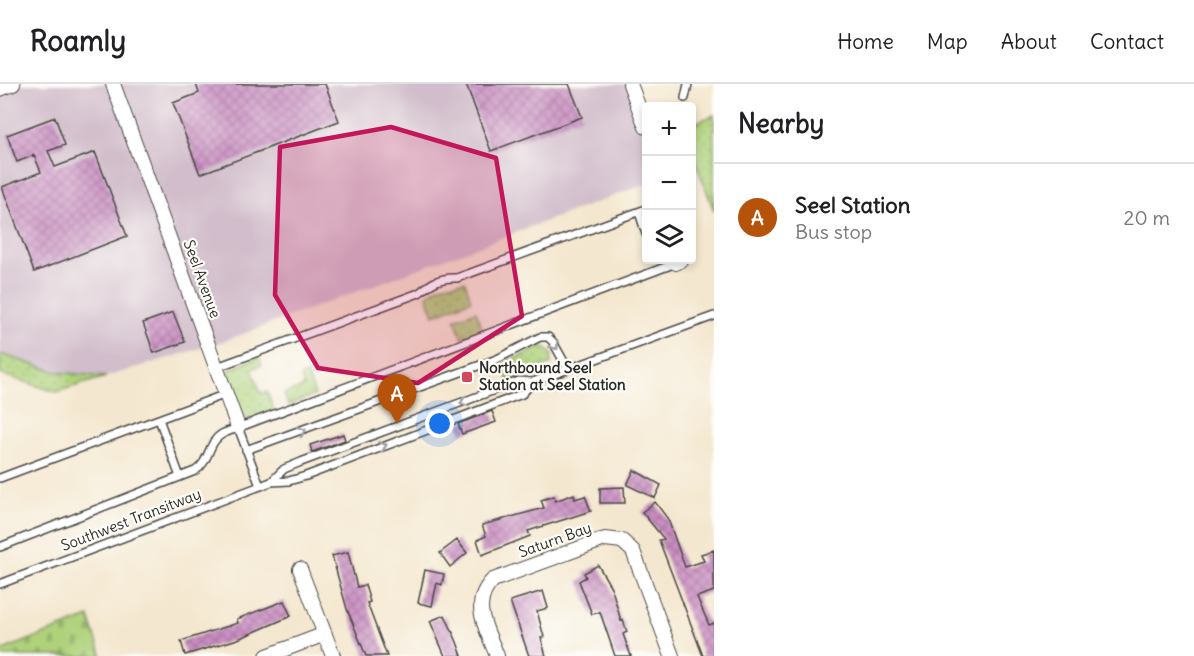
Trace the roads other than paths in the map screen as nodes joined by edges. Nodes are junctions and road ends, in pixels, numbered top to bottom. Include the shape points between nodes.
1 (13, 84) edge
2 (113, 84) edge
3 (630, 84) edge
4 (688, 84) edge
5 (0, 89) edge
6 (685, 98) dead end
7 (642, 116) edge
8 (642, 211) edge
9 (657, 264) edge
10 (672, 264) edge
11 (659, 269) junction
12 (714, 316) edge
13 (217, 367) junction
14 (568, 369) junction
15 (533, 382) junction
16 (226, 394) junction
17 (159, 419) junction
18 (238, 427) junction
19 (246, 450) junction
20 (180, 477) junction
21 (0, 478) edge
22 (271, 482) junction
23 (260, 486) junction
24 (0, 547) edge
25 (300, 569) dead end
26 (0, 584) edge
27 (325, 634) junction
28 (267, 656) edge
29 (333, 656) edge
30 (497, 656) edge
31 (672, 656) edge

1 - 5 street
2 - 13 street, Seel Avenue
3 - 7 street
4 - 6 lane
8 - 13 lane via 457,278 446,277 419,293
9 - 11 lane
10 - 11 lane
11 - 18 lane
12 - 14 lane, Southwest Transitway
13 - 16 street, Seel Avenue
14 - 15 lane, Southwest Transitway
19 -> 14 lane via 497,359 540,337 554,342
22 -> 15 lane, Southwest Transitway via 306,476 522,394
15 -> 22 lane, Southwest Transitway via 519,381 284,469
16 - 17 lane
16 - 18 street, Seel Avenue
17 - 20 lane
17 - 21 lane
18 - 19 lane, Seel Avenue
18 - 20 lane via 217,437 203,466
19 - 23 lane, Seel Avenue
20 - 24 lane
22 - 23 lane, Southwest Transitway
23 - 26 lane, Southwest Transitway
25 - 27 street
27 - 28 street
27 - 29 street
30 - 31 street, Saturn Bay via 480,611 481,594 487,586 493,580 605,539 622,541 633,551

